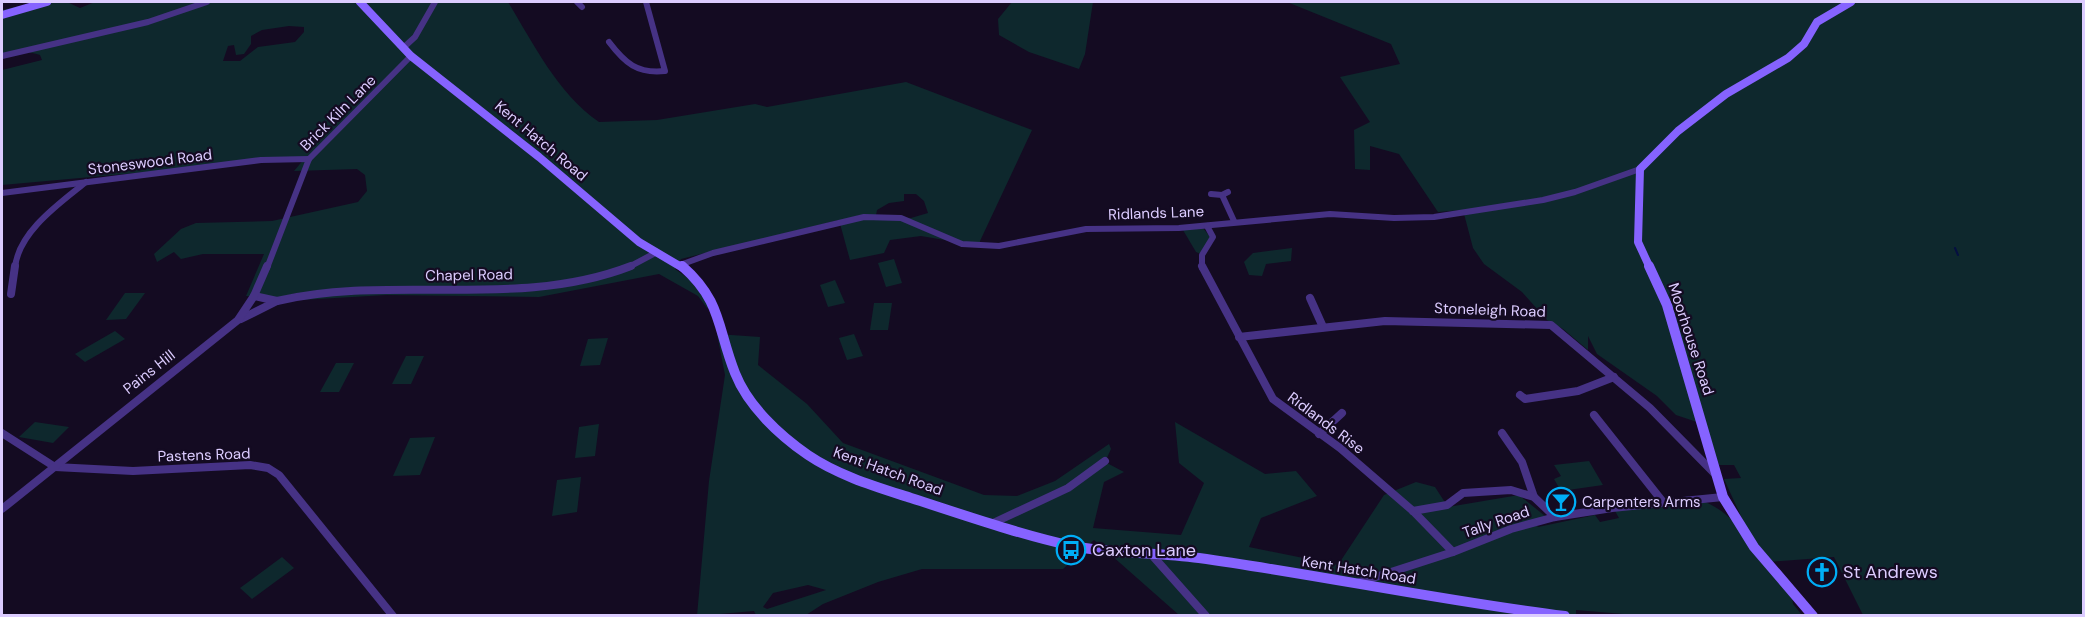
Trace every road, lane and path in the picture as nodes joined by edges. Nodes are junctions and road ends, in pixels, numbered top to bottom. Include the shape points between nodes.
1 (46, 2) edge
2 (207, 2) edge
3 (360, 2) edge
4 (435, 2) edge
5 (577, 2) edge
6 (646, 2) edge
7 (1851, 2) edge
8 (582, 7) dead end
9 (2, 15) edge
10 (609, 42) dead end
11 (403, 48) junction
12 (2, 56) edge
13 (411, 56) junction
14 (305, 159) junction
15 (1640, 169) junction
16 (86, 182) junction
17 (2, 193) edge
18 (1211, 194) dead end
19 (1234, 221) junction
20 (1207, 226) junction
21 (657, 252) junction
22 (680, 265) junction
23 (11, 294) dead end
24 (254, 296) junction
25 (1310, 298) dead end
26 (277, 301) junction
27 (238, 320) junction
28 (1323, 327) junction
29 (1239, 337) junction
30 (1614, 377) junction
31 (1520, 395) dead end
32 (1342, 413) dead end
33 (1594, 416) dead end
34 (2, 433) edge
35 (1502, 433) dead end
36 (1318, 434) junction
37 (1105, 461) dead end
38 (55, 467) junction
39 (1717, 476) junction
40 (1530, 488) junction
41 (1511, 490) junction
42 (1534, 497) junction
43 (1723, 497) junction
44 (1663, 502) junction
45 (2, 509) edge
46 (1413, 511) junction
47 (1555, 517) junction
48 (991, 524) junction
49 (1453, 552) junction
50 (1151, 554) junction
51 (1354, 584) junction
52 (393, 615) edge
53 (1206, 615) edge
54 (1563, 615) edge
55 (1813, 615) edge

1 - 9 main road
2 - 12 street via 148,22
3 - 11 main road, Kent Hatch Road
4 - 11 street via 415,37
5 - 8 street
6 - 10 street via 665,71 633,69
7 - 15 main road via 1817,22 1804,44 1788,58 1726,94 1678,131
11 - 13 main road, Kent Hatch Road
13 - 14 street, Brick Kiln Lane
13 - 21 main road, Kent Hatch Road via 639,242
14 - 16 street, Stoneswood Road via 261,160
14 - 24 street, Brick Kiln Lane
15 - 19 street, Ridlands Lane via 1543,200 1434,217 1330,214
15 - 39 main road, Moorhouse Road via 1638,243 1667,305
16 - 17 street, Stoneswood Road
16 - 23 street via 62,200 26,240 17,254
18 - 19 street via 1225,193
19 - 20 street, Ridlands Lane
20 - 22 street, Ridlands Lane via 1086,229 999,246 972,246 901,218 864,217 713,253
20 - 29 street, Ridlands Rise via 1213,237 1202,255 1202,267
21 - 22 main road, Kent Hatch Road
21 - 26 street, Chapel Road via 637,266 551,284 478,290 380,290
22 - 48 main road, Kent Hatch Road via 707,292 722,325 735,373 750,400 808,454 863,482
24 - 26 street
24 - 27 street, Pains Hill
25 - 28 street
26 - 27 street
27 - 38 street, Pains Hill
28 - 29 street, Stoneleigh Road
28 - 30 street, Stoneleigh Road via 1399,321 1551,325
29 - 36 street, Ridlands Rise via 1273,399
30 - 31 street via 1578,391 1525,399
30 - 39 street, Stoneleigh Road
32 - 36 street
33 - 44 street
34 - 38 street
35 - 40 street via 1522,462
36 - 46 street, Ridlands Rise
37 - 48 street via 1068,488
38 - 45 street, Pains Hill
38 - 52 street, Pastens Road via 133,471 250,465 268,468 279,475
39 - 43 main road, Moorhouse Road
40 - 41 street
40 - 42 street
41 - 42 street
41 - 46 street via 1463,493 1447,505
42 - 47 street
43 - 44 street, Tally Road
43 - 55 main road, Moorhouse Road via 1754,547
44 - 47 street, Tally Road
46 - 49 street, Ridlands Rise
47 - 49 street, Tally Road
48 - 50 main road, Kent Hatch Road via 1095,550
49 - 51 street, Tally Road
50 - 51 main road, Kent Hatch Road
50 - 53 street
51 - 54 main road, Kent Hatch Road via 1481,606

